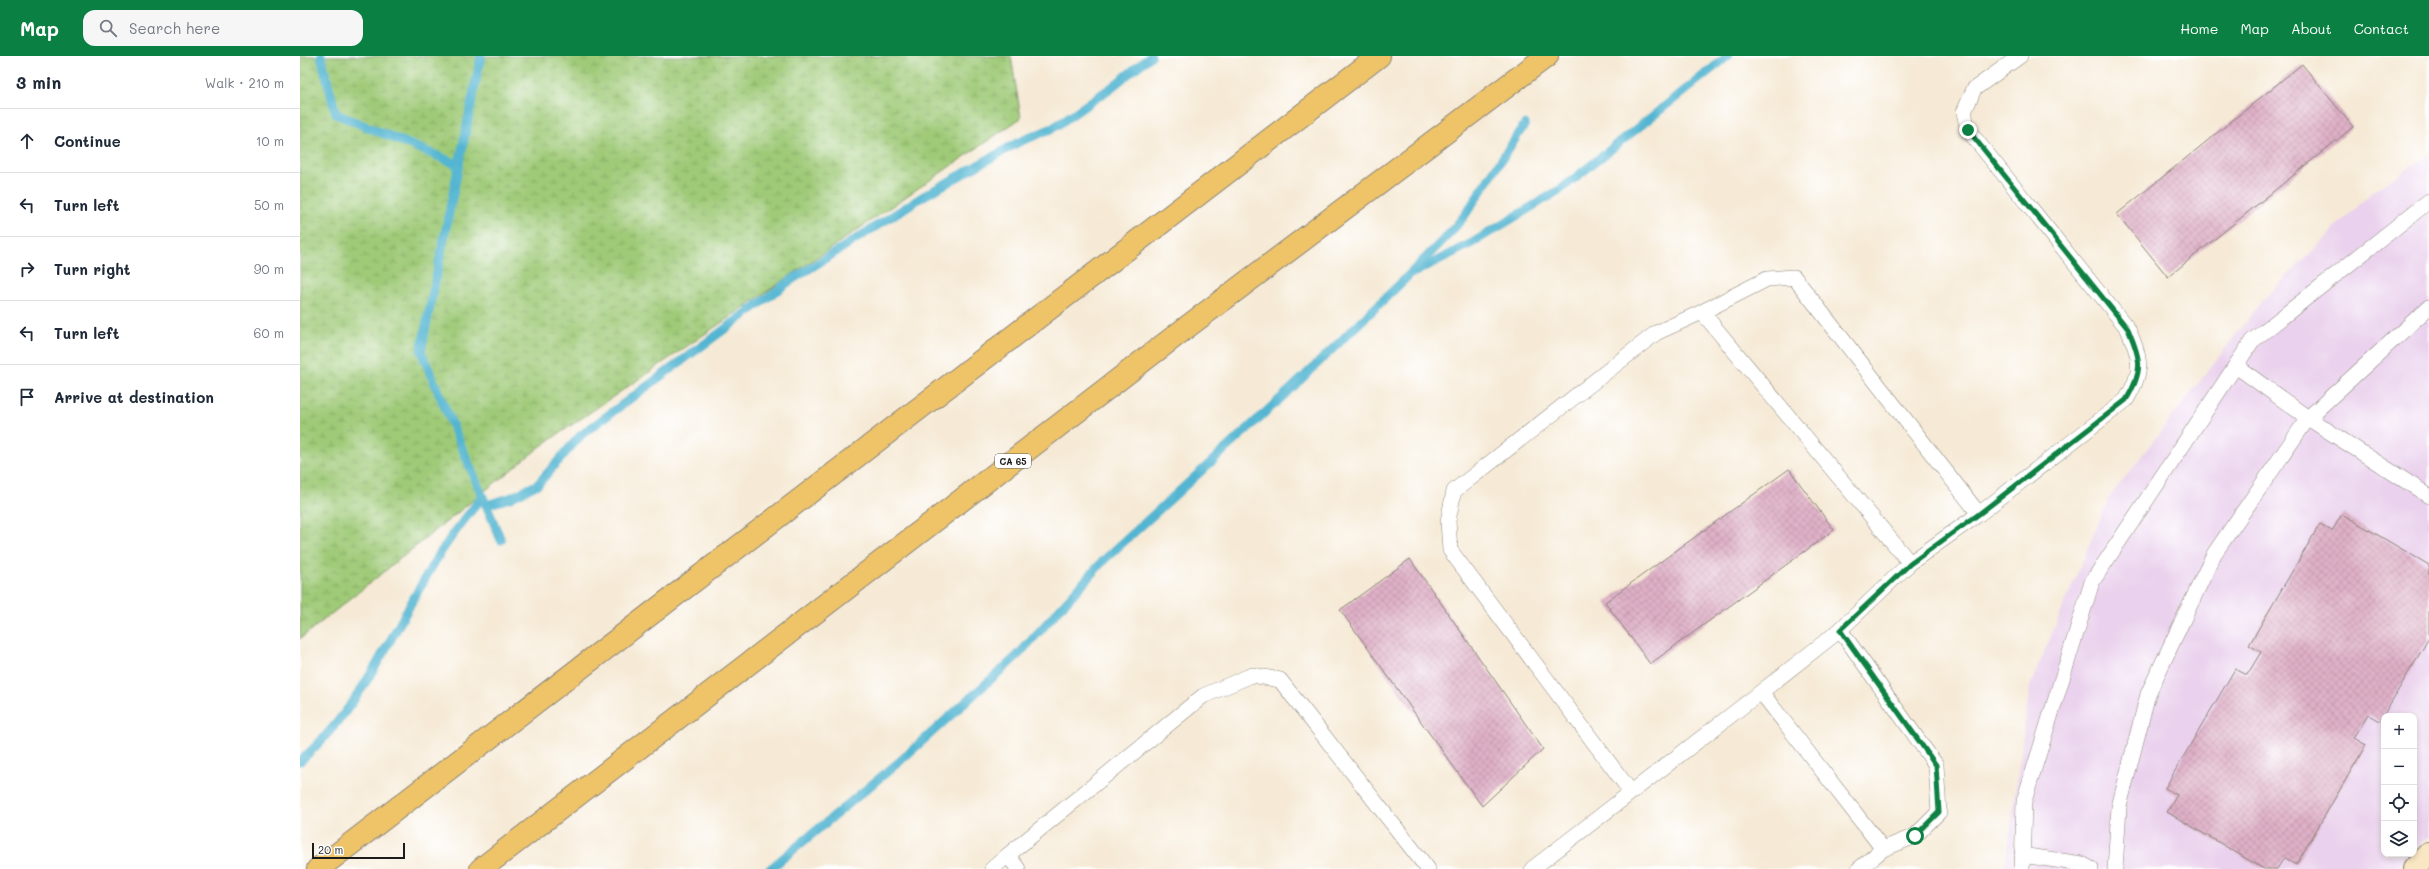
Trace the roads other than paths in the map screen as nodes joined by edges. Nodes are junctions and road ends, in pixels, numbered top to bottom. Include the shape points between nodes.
1 (1379, 56) edge
2 (1547, 56) edge
3 (2020, 56) edge
4 (2429, 201) edge
5 (2429, 307) edge
6 (1702, 312) junction
7 (2236, 366) junction
8 (2308, 418) junction
9 (2429, 496) edge
10 (1979, 514) junction
11 (1910, 564) junction
12 (1840, 630) junction
13 (1761, 692) junction
14 (1632, 792) junction
15 (1883, 848) junction
16 (2429, 854) edge
17 (1008, 855) junction
18 (2022, 862) edge
19 (318, 869) edge
20 (482, 869) edge
21 (992, 869) edge
22 (1018, 869) edge
23 (1428, 869) edge
24 (1532, 869) edge
25 (1859, 869) edge
26 (2091, 869) edge
27 (2115, 869) edge
28 (2414, 869) edge

1 - 19 highway
2 - 20 highway, CA 65 via 1181,332
3 - 10 lane via 1974,89 1964,112 1968,130 2128,329 2139,356 2137,383 2126,400
4 - 7 lane via 2252,341
5 - 8 lane
6 - 10 lane via 1766,279 1794,277
6 - 11 lane
6 - 14 lane via 1656,333 1454,491 1448,521 1450,550
7 - 8 lane
7 - 18 lane via 2092,582 2024,802
8 - 9 lane
8 - 27 lane via 2214,554 2148,694 2119,807
10 - 11 lane
11 - 12 lane
12 - 13 lane
12 - 15 lane via 1936,765 1939,812 1915,836
13 - 14 lane
13 - 15 lane
14 - 24 lane
15 - 25 lane
16 - 28 street
17 - 21 lane
17 - 22 lane
17 - 23 lane via 1203,696 1252,675 1280,680
18 - 26 lane via 2082,864

